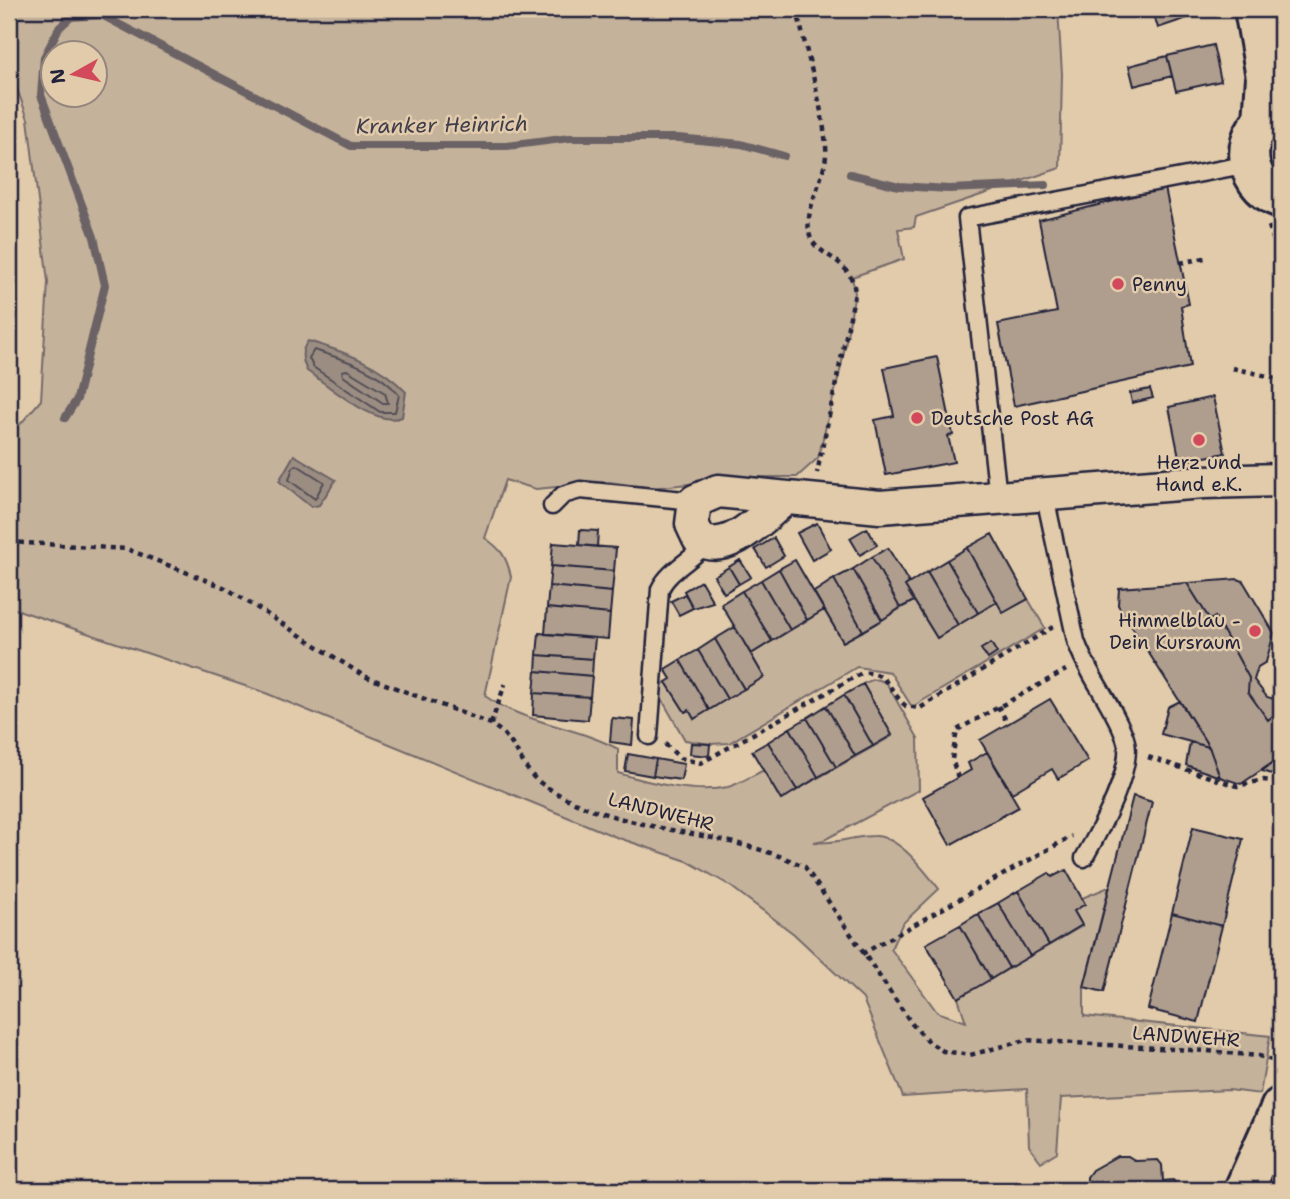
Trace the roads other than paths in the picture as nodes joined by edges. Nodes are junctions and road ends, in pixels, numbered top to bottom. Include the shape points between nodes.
1 (1254, 9) edge
2 (1267, 9) edge
3 (1281, 48) edge
4 (1272, 116) edge
5 (1249, 164) junction
6 (1276, 221) edge
7 (1281, 480) edge
8 (1045, 492) junction
9 (998, 497) junction
10 (797, 500) junction
11 (695, 501) junction
12 (552, 506) dead end
13 (706, 544) junction
14 (649, 736) road end
15 (1084, 858) dead end
16 (1281, 1107) edge
17 (1244, 1190) edge

1 - 4 main road
2 - 3 main road
4 - 5 main road via 1251,140
5 - 6 main road
5 - 9 lane via 967,218
7 - 8 street
8 - 9 street
8 - 15 lane via 1083,662 1129,751 1102,825
9 - 10 street via 880,507
10 - 11 street via 718,491
10 - 13 street via 728,541
11 - 12 lane via 580,489 563,495
11 - 13 street via 692,524
13 - 14 lane via 666,576 660,589
16 - 17 main road

